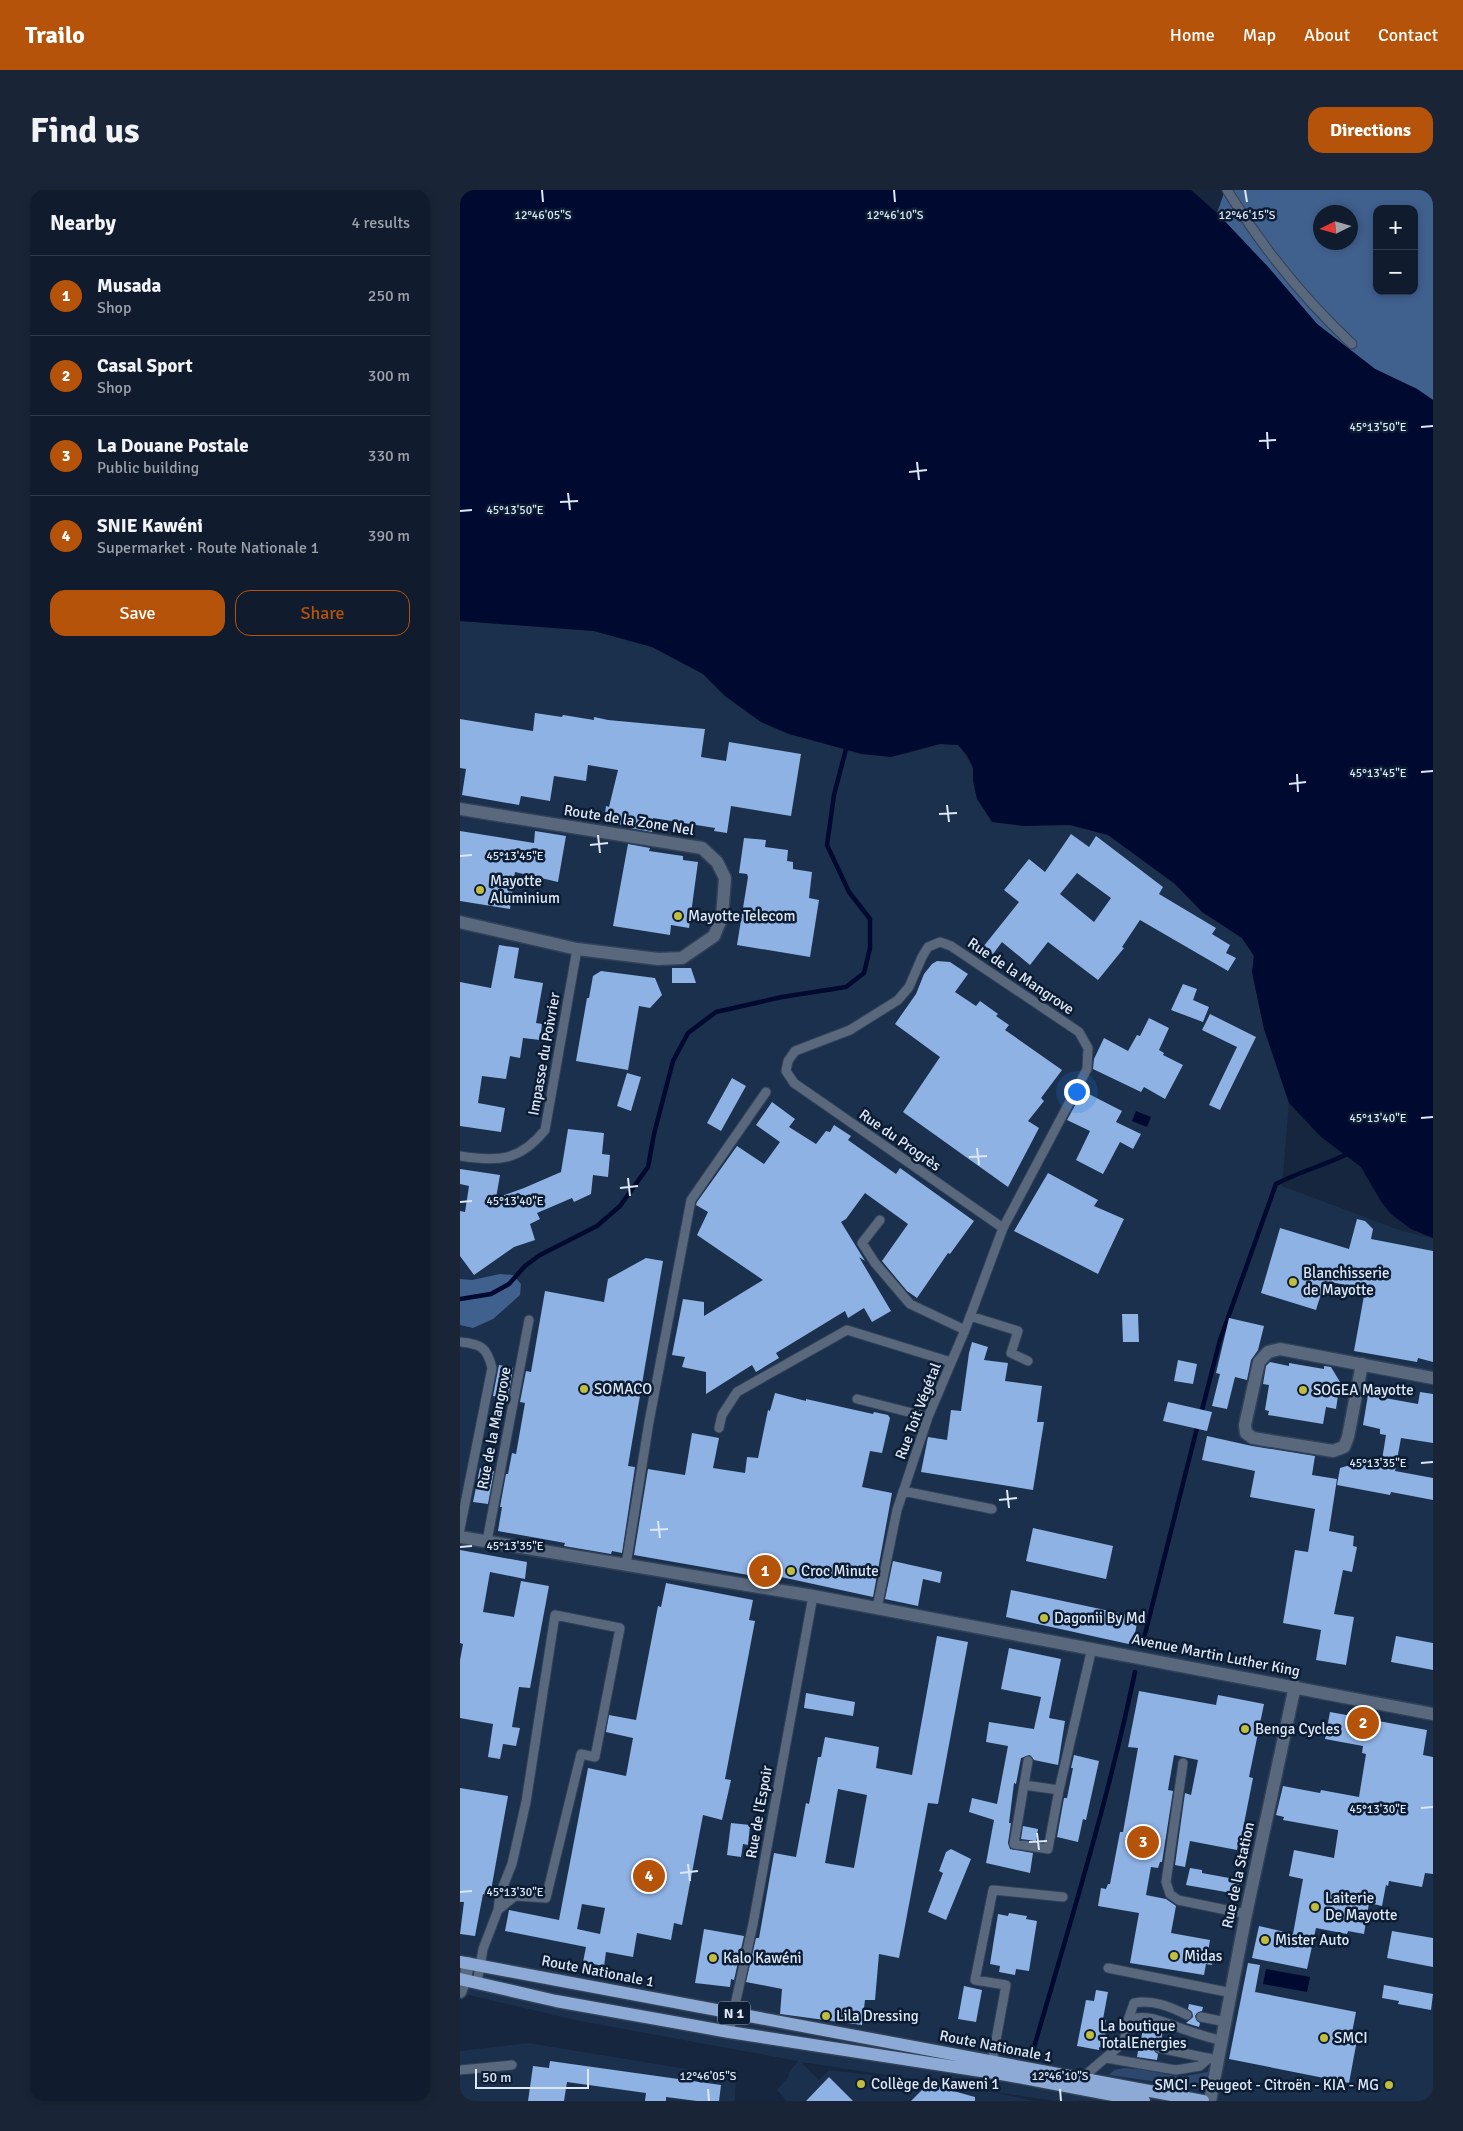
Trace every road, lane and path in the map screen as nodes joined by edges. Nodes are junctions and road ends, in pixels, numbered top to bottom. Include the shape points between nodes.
1 (1227, 190) edge
2 (1352, 344) dead end
3 (460, 809) edge
4 (460, 922) edge
5 (577, 948) junction
6 (786, 1071) joint
7 (766, 1092) dead end
8 (460, 1156) edge
9 (880, 1220) dead end
10 (1002, 1228) junction
11 (970, 1316) junction
12 (529, 1320) dead end
13 (965, 1330) junction
14 (460, 1342) edge
15 (1028, 1361) dead end
16 (951, 1362) junction
17 (1362, 1364) junction
18 (1433, 1378) edge
19 (857, 1399) dead end
20 (928, 1418) junction
21 (719, 1428) dead end
22 (903, 1491) junction
23 (992, 1509) dead end
24 (460, 1529) edge
25 (460, 1537) edge
26 (487, 1541) junction
27 (626, 1565) junction
28 (813, 1596) junction
29 (878, 1608) junction
30 (1092, 1648) junction
31 (1295, 1686) junction
32 (1433, 1714) edge
33 (1028, 1760) dead end
34 (1183, 1763) dead end
35 (1024, 1784) junction
36 (1059, 1790) junction
37 (1063, 1897) dead end
38 (498, 1910) junction
39 (1246, 1914) junction
40 (469, 1964) edge
41 (1108, 1968) dead end
42 (467, 1981) edge
43 (460, 1992) edge
44 (1232, 1993) junction
45 (734, 2013) junction
46 (1187, 2015) dead end
47 (1201, 2017) dead end
48 (1128, 2020) junction
49 (1226, 2022) junction
50 (729, 2032) junction
51 (1223, 2041) junction
52 (1124, 2042) junction
53 (1140, 2045) dead end
54 (1159, 2048) dead end
55 (1106, 2058) junction
56 (1214, 2059) junction
57 (992, 2062) junction
58 (512, 2065) dead end
59 (460, 2070) edge
60 (1082, 2078) junction
61 (1144, 2101) edge
62 (1203, 2101) edge
63 (1210, 2101) edge

1 - 2 lane via 1252,231 1289,278
3 - 5 street, Route de la Zone Nel via 702,848 717,862 725,878 722,917 714,936 682,958 658,959
4 - 5 street, Route de la Zone Nel
5 - 8 lane, Impasse du Poivrier via 545,1130 518,1154 483,1160
6 - 10 lane, Rue du Progrès via 794,1083
6 - 10 lane, Rue de la Mangrove via 795,1051 850,1030 898,1000 909,987 928,947 940,942 951,946 1079,1032 1088,1048 1087,1069
7 - 27 lane via 691,1200
9 - 13 lane via 862,1243 875,1263 910,1304
10 - 11 lane, Rue Toit Végétal
11 - 13 lane, Rue Toit Végétal
11 - 15 lane via 1018,1331 1011,1353
12 - 26 lane, Rue de la Mangrove
13 - 16 lane, Rue Toit Végétal
14 - 24 lane via 481,1347 490,1357 492,1368
16 - 20 lane, Rue Toit Végétal
16 - 21 lane via 847,1330 738,1392 722,1415
17 - 17 street via 1344,1447 1333,1451 1253,1438 1246,1433 1259,1362 1268,1352 1280,1349
17 - 18 street
19 - 20 lane
20 - 22 lane, Rue Toit Végétal
22 - 23 lane
22 - 29 lane, Rue Toit Végétal via 896,1510
25 - 26 street, Avenue Martin Luther King
26 - 27 street, Avenue Martin Luther King
27 - 28 street, Avenue Martin Luther King
28 - 29 street, Avenue Martin Luther King
28 - 45 lane, Rue de l'Espoir
29 - 30 street, Avenue Martin Luther King
30 - 31 street, Avenue Martin Luther King
30 - 36 lane
31 - 32 street, Avenue Martin Luther King
31 - 39 street, Rue de la Station
33 - 35 lane
34 - 39 lane via 1166,1882 1170,1894 1178,1900
35 - 36 lane
35 - 36 lane via 1014,1844 1048,1849
37 - 57 lane via 993,1890 975,1980 1006,1986
38 - 38 lane via 515,1896 546,1898 581,1754 595,1757 620,1628 555,1615 526,1802
38 - 40 lane via 483,1949
39 - 44 street, Rue de la Station
40 - 42 street
40 - 45 main road, Route Nationale 1 / N 1
41 - 44 lane
42 - 43 street
42 - 50 main road, Route Nationale 1 / N 1 via 556,2001
44 - 49 street, Rue de la Station
45 - 50 lane, Rue de l'Espoir
45 - 57 main road, Route Nationale 1 / N 1
46 - 48 lane via 1170,2006 1143,2001 1134,2003
47 - 49 lane
48 - 51 lane via 1138,2016
48 - 52 lane
49 - 51 street, Rue de la Station
50 - 61 main road, Route Nationale 1 / N 1 via 1007,2075
51 - 56 street, Rue de la Station
52 - 53 lane
52 - 55 lane
54 - 56 lane
55 - 56 lane via 1176,2070 1200,2066
55 - 60 lane
56 - 63 street, Rue de la Station
57 - 60 main road, Route Nationale 1 / N 1
58 - 59 lane
60 - 62 main road, Route Nationale 1 / N 1

